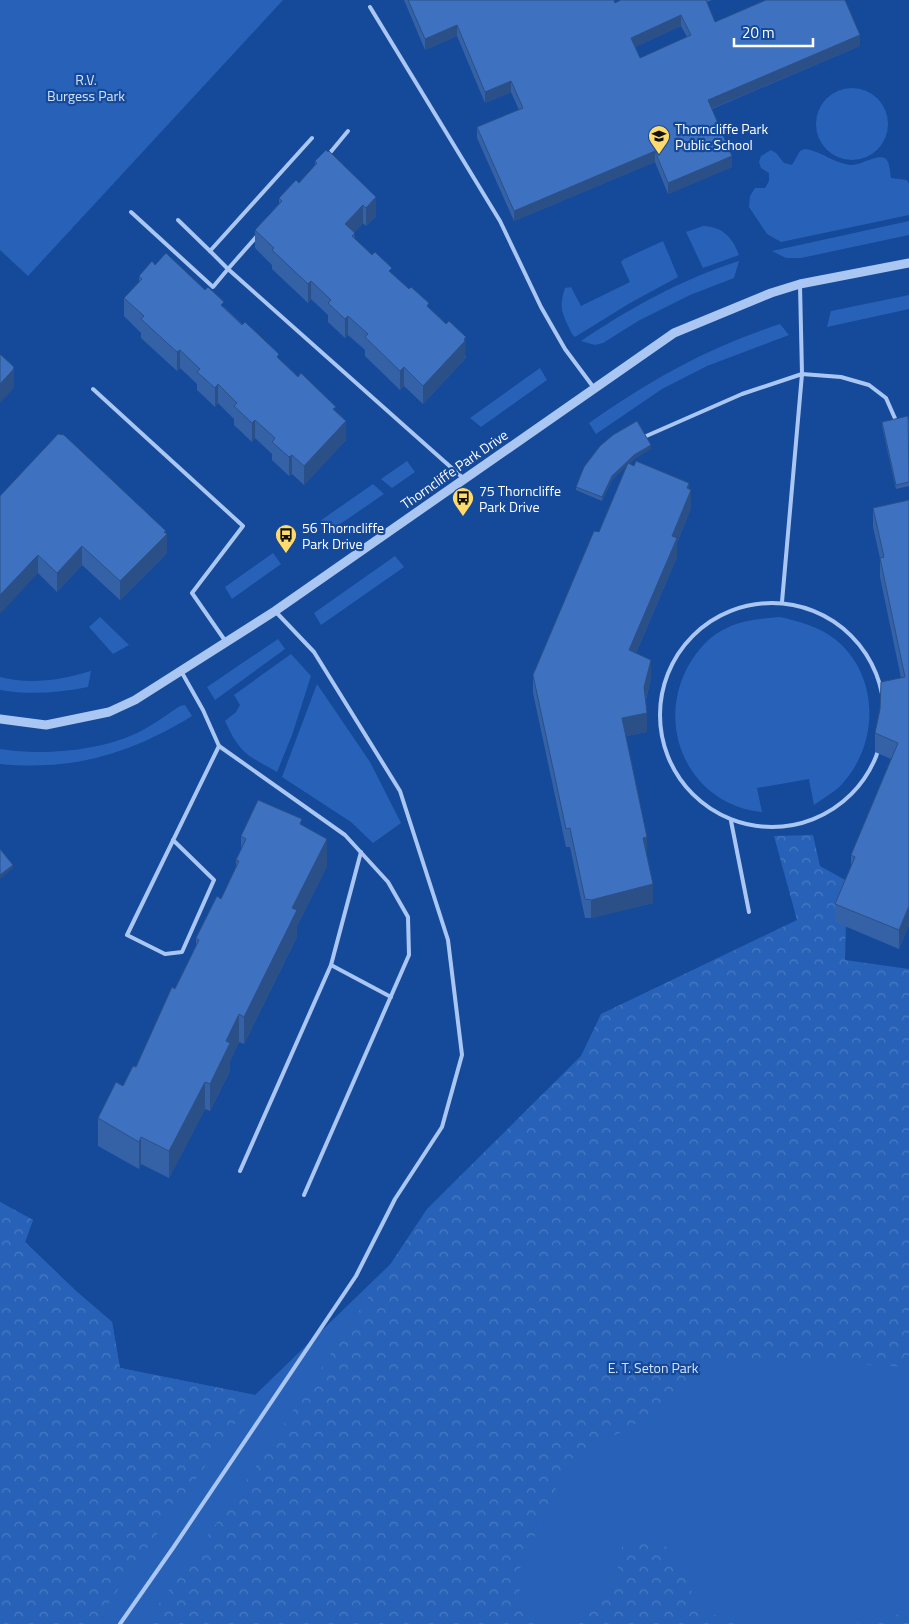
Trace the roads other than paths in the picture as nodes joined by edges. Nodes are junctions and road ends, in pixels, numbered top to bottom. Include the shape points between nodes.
1 (370, 7) dead end
2 (348, 131) dead end
3 (312, 138) dead end
4 (323, 160) edge
5 (131, 212) dead end
6 (178, 220) dead end
7 (260, 233) edge
8 (210, 251) junction
9 (909, 263) edge
10 (228, 269) junction
11 (800, 284) junction
12 (802, 374) junction
13 (93, 389) dead end
14 (595, 389) junction
15 (897, 423) edge
16 (644, 437) edge
17 (464, 479) junction
18 (782, 602) junction
19 (275, 611) junction
20 (226, 642) junction
21 (181, 670) junction
22 (0, 719) edge
23 (219, 746) junction
24 (731, 821) junction
25 (174, 840) junction
26 (360, 852) junction
27 (749, 912) dead end
28 (331, 965) junction
29 (391, 997) junction
30 (240, 1171) dead end
31 (304, 1195) dead end
32 (120, 1624) edge

1 - 14 lane via 500,221 565,349
2 - 4 lane
3 - 8 lane
5 - 10 lane via 213,287
6 - 8 lane
7 - 10 lane
8 - 10 lane
9 - 11 street, Thorncliffe Park Drive
10 - 17 lane
11 - 12 lane
11 - 14 street, Thorncliffe Park Drive via 674,333
12 - 15 lane via 841,377 869,385 886,398
12 - 16 lane via 742,394
12 - 18 lane
13 - 20 lane via 244,526 192,593
14 - 17 street, Thorncliffe Park Drive
17 - 19 street, Thorncliffe Park Drive
18 - 24 lane via 746,604 713,618 686,641 667,672 659,707 662,743 677,776 700,803
18 - 24 lane via 819,611 851,633 874,664 884,702 882,740 861,783 841,804 807,823 769,828
19 - 20 street, Thorncliffe Park Drive
19 - 32 lane via 314,652 400,791 448,940 462,1055 442,1127 395,1199 356,1276
20 - 21 street, Thorncliffe Park Drive
21 - 22 street, Thorncliffe Park Drive via 135,700 109,712 46,725
21 - 23 lane
23 - 25 lane
23 - 26 lane via 345,835
24 - 27 lane
25 - 25 lane via 214,880 182,952 166,954 127,936
26 - 28 lane
26 - 29 lane via 388,882 408,917 409,955
28 - 29 lane
28 - 30 lane
29 - 31 lane

